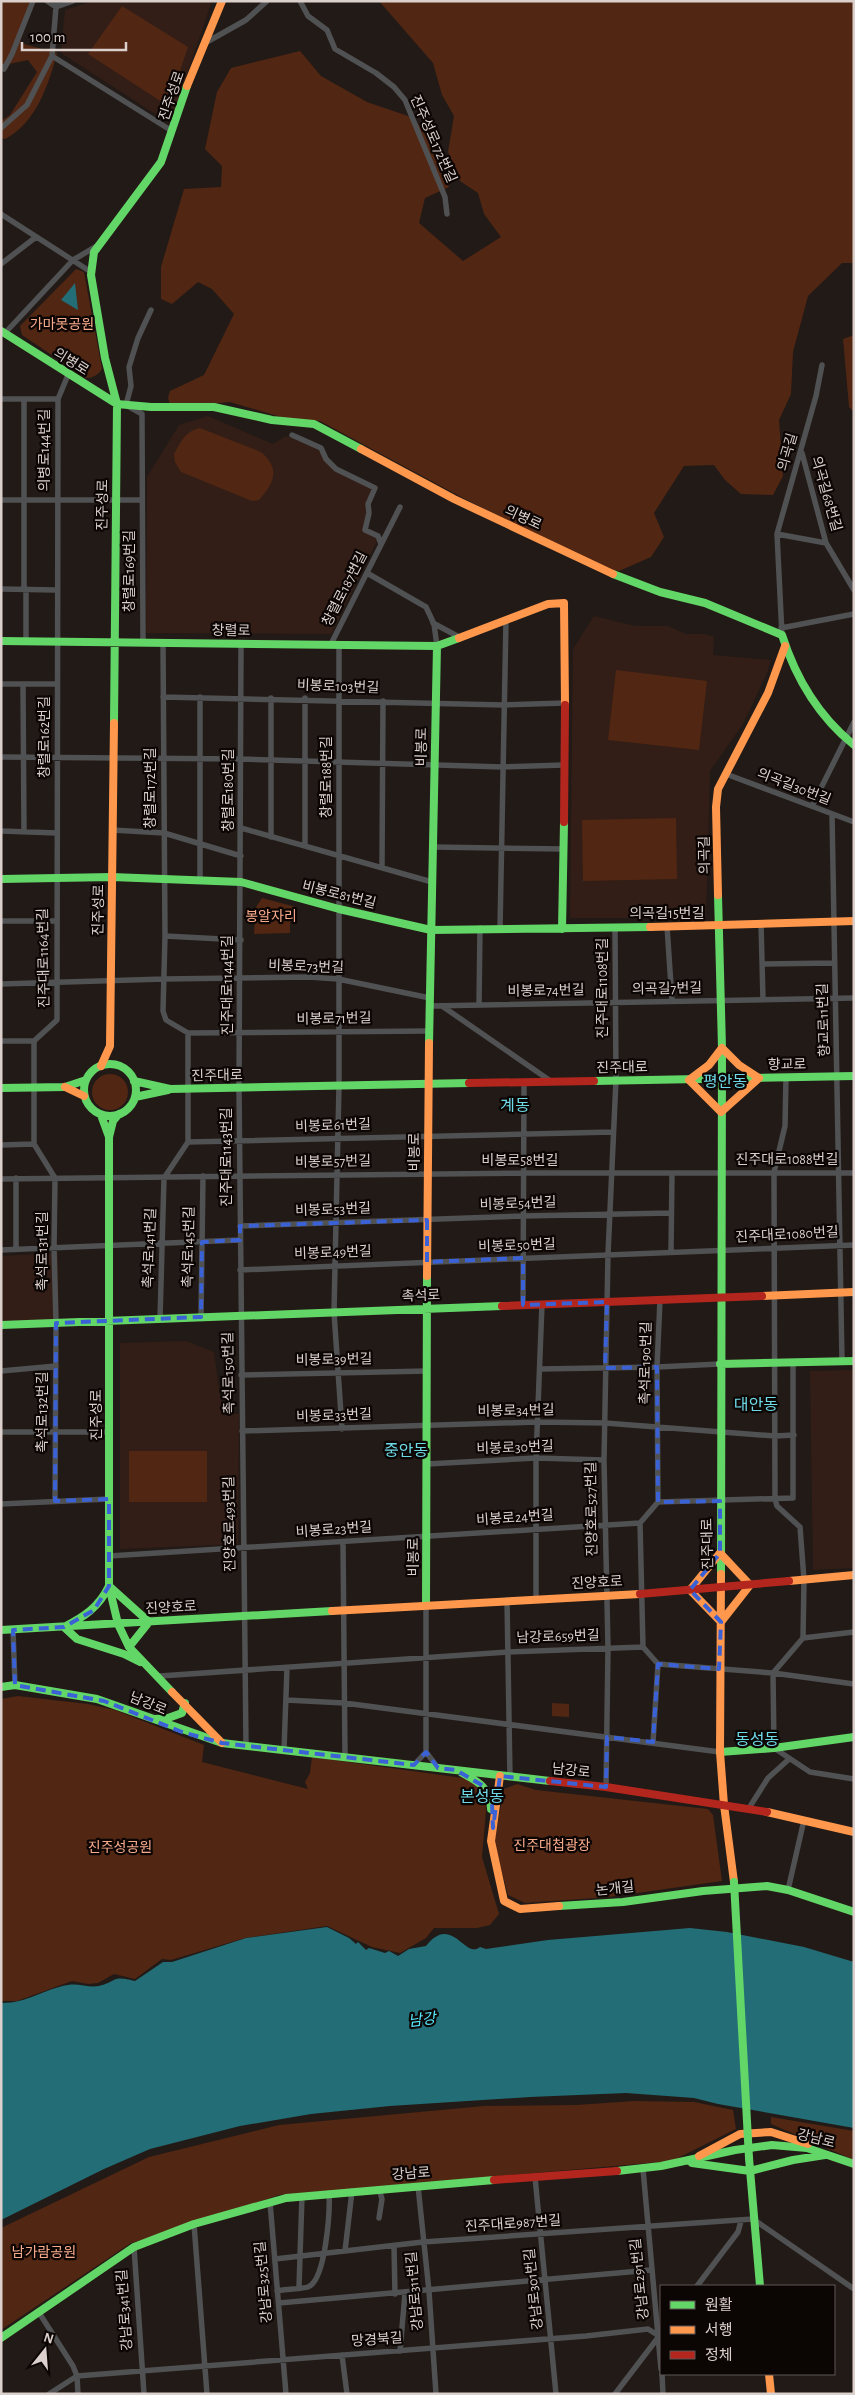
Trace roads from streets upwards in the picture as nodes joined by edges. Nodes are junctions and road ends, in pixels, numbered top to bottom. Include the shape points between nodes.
1 (33, 1) edge
2 (47, 1) edge
3 (73, 1) edge
4 (222, 1) edge
5 (267, 1) edge
6 (300, 1) edge
7 (55, 3) edge
8 (205, 43) junction
9 (52, 56) junction
10 (2, 69) edge
11 (1, 128) edge
12 (172, 131) junction
13 (1, 214) edge
14 (447, 214) dead end
15 (7, 218) junction
16 (1, 223) edge
17 (36, 237) junction
18 (98, 245) junction
19 (73, 260) junction
20 (1, 264) edge
21 (91, 275) junction
22 (151, 310) dead end
23 (2, 332) edge
24 (822, 365) dead end
25 (68, 375) junction
26 (1, 399) edge
27 (58, 399) junction
28 (24, 400) junction
29 (117, 404) junction
30 (126, 405) junction
31 (292, 435) dead end
32 (801, 452) junction
33 (1, 500) edge
34 (23, 500) junction
35 (116, 500) junction
36 (142, 500) junction
37 (58, 501) junction
38 (400, 508) dead end
39 (777, 534) junction
40 (826, 543) junction
41 (381, 544) junction
42 (367, 573) junction
43 (1, 589) edge
44 (25, 590) junction
45 (56, 590) junction
46 (854, 590) edge
47 (854, 614) edge
48 (506, 620) junction
49 (433, 623) junction
50 (782, 631) junction
51 (461, 638) junction
52 (1, 641) edge
53 (26, 641) junction
54 (57, 641) junction
55 (114, 641) junction
56 (143, 642) junction
57 (163, 643) junction
58 (241, 644) junction
59 (335, 645) junction
60 (437, 646) junction
61 (785, 646) junction
62 (1, 684) edge
63 (23, 684) junction
64 (57, 684) junction
65 (163, 697) junction
66 (200, 697) junction
67 (240, 698) junction
68 (271, 698) junction
69 (305, 698) junction
70 (339, 700) junction
71 (383, 701) junction
72 (436, 703) junction
73 (565, 703) junction
74 (504, 705) junction
75 (854, 722) edge
76 (845, 739) junction
77 (854, 745) edge
78 (1, 757) edge
79 (24, 757) junction
80 (58, 757) junction
81 (113, 758) junction
82 (163, 758) junction
83 (200, 759) junction
84 (241, 759) junction
85 (271, 760) junction
86 (304, 761) junction
87 (339, 762) junction
88 (383, 762) junction
89 (434, 764) junction
90 (564, 765) junction
91 (503, 767) junction
92 (726, 774) junction
93 (812, 806) junction
94 (832, 814) junction
95 (854, 822) edge
96 (241, 828) junction
97 (112, 830) junction
98 (1, 831) edge
99 (24, 832) junction
100 (57, 832) junction
101 (164, 833) junction
102 (271, 836) junction
103 (201, 844) junction
104 (305, 846) junction
105 (433, 847) junction
106 (501, 849) junction
107 (564, 850) junction
108 (241, 856) junction
109 (339, 856) junction
110 (382, 868) junction
111 (112, 877) junction
112 (56, 878) junction
113 (1, 879) edge
114 (164, 879) junction
115 (200, 881) junction
116 (241, 882) junction
117 (432, 882) junction
118 (339, 909) junction
119 (1, 921) edge
120 (56, 921) junction
121 (835, 921) junction
122 (854, 921) edge
123 (761, 922) junction
124 (667, 926) junction
125 (718, 926) junction
126 (616, 927) junction
127 (480, 928) junction
128 (500, 929) junction
129 (562, 929) junction
130 (431, 930) junction
131 (165, 936) junction
132 (241, 940) junction
133 (763, 964) junction
134 (834, 964) junction
135 (240, 978) junction
136 (164, 979) junction
137 (338, 979) junction
138 (110, 981) junction
139 (58, 983) junction
140 (1, 984) edge
141 (854, 998) edge
142 (836, 999) junction
143 (763, 1000) junction
144 (672, 1001) junction
145 (719, 1001) junction
146 (430, 1002) junction
147 (614, 1003) junction
148 (479, 1005) junction
149 (442, 1006) junction
150 (429, 1030) junction
151 (338, 1031) junction
152 (188, 1033) junction
153 (240, 1033) junction
154 (34, 1041) junction
155 (1, 1042) edge
156 (110, 1046) junction
157 (722, 1048) junction
158 (102, 1066) junction
159 (117, 1066) junction
160 (854, 1076) edge
161 (786, 1077) junction
162 (838, 1077) junction
163 (721, 1078) junction
164 (759, 1078) junction
165 (86, 1080) junction
166 (616, 1080) junction
167 (689, 1080) junction
168 (134, 1081) junction
169 (524, 1082) junction
170 (552, 1082) junction
171 (428, 1084) junction
172 (339, 1086) junction
173 (65, 1087) junction
174 (1, 1088) edge
175 (33, 1088) junction
176 (239, 1088) junction
177 (170, 1089) junction
178 (188, 1089) junction
179 (84, 1096) junction
180 (135, 1097) junction
181 (721, 1112) junction
182 (119, 1114) junction
183 (101, 1115) junction
184 (613, 1132) junction
185 (524, 1134) junction
186 (428, 1136) junction
187 (109, 1137) junction
188 (337, 1138) junction
189 (188, 1142) junction
190 (240, 1142) junction
191 (34, 1144) junction
192 (1, 1145) edge
193 (721, 1172) junction
194 (774, 1172) junction
195 (840, 1172) junction
196 (854, 1172) edge
197 (523, 1173) junction
198 (612, 1173) junction
199 (672, 1173) junction
200 (428, 1174) junction
201 (336, 1175) junction
202 (203, 1176) junction
203 (239, 1176) junction
204 (16, 1178) junction
205 (56, 1178) junction
206 (164, 1178) junction
207 (1, 1179) edge
208 (109, 1179) junction
209 (671, 1213) junction
210 (610, 1214) junction
211 (523, 1216) junction
212 (428, 1220) junction
213 (334, 1223) junction
214 (240, 1226) junction
215 (240, 1240) junction
216 (202, 1242) junction
217 (162, 1243) junction
218 (109, 1245) junction
219 (839, 1245) junction
220 (854, 1245) edge
221 (54, 1248) junction
222 (775, 1249) junction
223 (1, 1250) edge
224 (16, 1250) junction
225 (720, 1251) junction
226 (671, 1252) junction
227 (608, 1254) junction
228 (523, 1258) junction
229 (427, 1262) junction
230 (334, 1266) junction
231 (240, 1270) junction
232 (854, 1292) edge
233 (842, 1293) junction
234 (774, 1295) junction
235 (721, 1297) junction
236 (660, 1300) junction
237 (607, 1302) junction
238 (542, 1304) junction
239 (523, 1305) junction
240 (427, 1309) junction
241 (334, 1312) junction
242 (241, 1316) junction
243 (201, 1317) junction
244 (160, 1319) junction
245 (109, 1321) junction
246 (56, 1323) junction
247 (1, 1325) edge
248 (842, 1361) junction
249 (854, 1361) edge
250 (776, 1362) junction
251 (793, 1362) junction
252 (720, 1364) junction
253 (56, 1366) junction
254 (657, 1367) junction
255 (605, 1368) junction
256 (540, 1369) junction
257 (1, 1371) edge
258 (427, 1371) junction
259 (338, 1372) junction
260 (241, 1375) junction
261 (537, 1422) junction
262 (605, 1423) junction
263 (427, 1426) junction
264 (657, 1426) junction
265 (342, 1429) junction
266 (55, 1431) junction
267 (242, 1431) junction
268 (721, 1431) junction
269 (1, 1432) edge
270 (109, 1432) junction
271 (794, 1435) junction
272 (775, 1436) junction
273 (536, 1458) junction
274 (604, 1460) junction
275 (427, 1464) junction
276 (109, 1499) junction
277 (775, 1499) junction
278 (55, 1501) junction
279 (720, 1501) junction
280 (658, 1502) junction
281 (1, 1504) edge
282 (640, 1523) junction
283 (605, 1525) junction
284 (536, 1529) junction
285 (426, 1536) junction
286 (343, 1543) junction
287 (243, 1548) junction
288 (720, 1553) junction
289 (109, 1556) junction
290 (854, 1575) edge
291 (804, 1580) junction
292 (750, 1585) junction
293 (109, 1586) junction
294 (721, 1588) junction
295 (690, 1590) junction
296 (642, 1594) junction
297 (606, 1595) junction
298 (536, 1599) junction
299 (507, 1600) junction
300 (426, 1605) junction
301 (342, 1610) junction
302 (244, 1616) junction
303 (149, 1622) junction
304 (721, 1622) junction
305 (118, 1624) junction
306 (64, 1627) junction
307 (1, 1630) edge
308 (13, 1630) junction
309 (854, 1632) edge
310 (803, 1638) junction
311 (129, 1647) junction
312 (642, 1647) junction
313 (608, 1648) junction
314 (508, 1652) junction
315 (426, 1659) junction
316 (144, 1664) junction
317 (343, 1664) junction
318 (658, 1664) junction
319 (287, 1668) junction
320 (719, 1669) junction
321 (244, 1671) junction
322 (772, 1672) junction
323 (160, 1676) junction
324 (854, 1684) edge
325 (15, 1685) junction
326 (1, 1687) edge
327 (286, 1700) junction
328 (184, 1703) junction
329 (344, 1703) junction
330 (426, 1714) junction
331 (152, 1719) junction
332 (510, 1725) junction
333 (607, 1737) junction
334 (854, 1738) edge
335 (222, 1742) junction
336 (653, 1742) junction
337 (246, 1746) junction
338 (774, 1748) junction
339 (284, 1750) junction
340 (426, 1752) junction
341 (720, 1752) junction
342 (344, 1756) junction
343 (788, 1760) junction
344 (414, 1764) junction
345 (438, 1768) junction
346 (456, 1770) junction
347 (500, 1776) junction
348 (510, 1777) junction
349 (854, 1779) edge
350 (606, 1787) junction
351 (724, 1804) junction
352 (749, 1808) junction
353 (804, 1820) junction
354 (492, 1828) junction
355 (854, 1832) edge
356 (788, 1890) junction
357 (854, 1912) edge
358 (830, 2154) junction
359 (687, 2162) junction
360 (854, 2164) edge
361 (642, 2169) junction
362 (750, 2171) junction
363 (535, 2178) junction
364 (418, 2186) junction
365 (379, 2189) junction
366 (352, 2191) junction
367 (329, 2193) junction
368 (302, 2196) junction
369 (270, 2202) junction
370 (379, 2218) dead end
371 (753, 2219) junction
372 (741, 2221) junction
373 (194, 2224) junction
374 (647, 2226) junction
375 (540, 2234) junction
376 (424, 2242) junction
377 (394, 2246) junction
378 (134, 2247) junction
379 (344, 2251) junction
380 (325, 2253) junction
381 (299, 2256) junction
382 (275, 2259) junction
383 (651, 2270) junction
384 (545, 2279) junction
385 (699, 2285) edge
386 (760, 2285) edge
387 (299, 2287) junction
388 (854, 2289) edge
389 (277, 2290) junction
390 (429, 2291) junction
391 (406, 2293) junction
392 (394, 2294) junction
393 (278, 2303) junction
394 (38, 2311) junction
395 (660, 2335) edge
396 (1, 2338) edge
397 (552, 2338) junction
398 (433, 2348) junction
399 (400, 2351) junction
400 (342, 2355) junction
401 (284, 2360) junction
402 (204, 2367) junction
403 (142, 2372) junction
404 (662, 2375) edge
405 (769, 2375) edge
406 (77, 2376) junction
407 (50, 2394) edge
408 (78, 2394) edge
409 (144, 2394) edge
410 (206, 2394) edge
411 (286, 2394) edge
412 (347, 2394) edge
413 (436, 2394) edge
414 (556, 2394) edge
415 (615, 2394) edge
416 (663, 2394) edge
417 (771, 2394) edge

1 - 10 street via 12,54
2 - 7 street
3 - 7 street
4 - 8 street, 진주성로
5 - 8 street via 246,20
6 - 14 street, 진주성로172번길 via 308,16 327,30 335,49 376,73 405,100 442,190
7 - 9 street
8 - 12 street, 진주성로
9 - 11 street via 27,105
9 - 12 street
12 - 18 street, 진주성로 via 161,162
13 - 15 street
15 - 16 street
15 - 17 street
17 - 19 street
17 - 20 street
18 - 19 street, 의병로
18 - 21 street, 진주성로
19 - 21 street
19 - 23 street, 의병로
21 - 29 street, 진주성로 via 105,358
22 - 30 street via 129,367 131,386
23 - 25 street, 의병로
24 - 32 street, 의곡길
25 - 27 street, 의병로144번길
25 - 29 street, 의병로
26 - 28 street
27 - 28 street, 의병로144번길
27 - 37 street, 의병로144번길
28 - 34 street, 의병로144번길
29 - 30 street, 의병로
29 - 35 street, 진주성로
30 - 36 street, 창렬로169번길 via 142,414
30 - 50 street, 의병로 via 214,407 272,420 314,424 454,499 612,574
31 - 41 street, 창렬로187번길 via 321,448 336,469 375,488 368,504 365,530 378,536
32 - 39 street, 의곡길
32 - 40 street, 의곡길68번길
33 - 34 street
34 - 37 street
34 - 44 street, 의병로144번길
35 - 36 street
35 - 37 street
35 - 55 street, 진주성로
36 - 56 street, 창렬로169번길
37 - 45 street, 의병로144번길
38 - 41 street, 창렬로187번길
39 - 40 street
39 - 50 street, 의곡길
40 - 46 street, 의곡길68번길
41 - 42 street, 창렬로187번길
42 - 49 street via 426,607
42 - 59 street, 창렬로187번길
43 - 44 street
44 - 45 street
44 - 53 street
45 - 54 street, 창렬로162번길
47 - 50 street
48 - 51 street, 창렬로
48 - 73 street, 창렬로 via 548,604 564,603
48 - 74 street
49 - 51 street
49 - 60 street
50 - 61 street
51 - 60 street, 창렬로
52 - 53 street, 창렬로
53 - 54 street, 창렬로
54 - 55 street, 창렬로
54 - 64 street, 창렬로162번길
55 - 56 street, 창렬로
55 - 81 street, 진주성로
56 - 57 street, 창렬로
57 - 58 street, 창렬로
57 - 65 street, 창렬로172번길
58 - 59 street, 창렬로
58 - 67 street, 창렬로180번길
59 - 60 street, 창렬로
59 - 70 street, 창렬로188번길
60 - 72 street, 비봉로
61 - 76 street via 820,713
61 - 92 street, 의곡길 via 768,693
62 - 63 street
63 - 64 street
63 - 79 street
64 - 80 street, 창렬로162번길
65 - 66 street
65 - 82 street, 창렬로172번길
66 - 67 street
66 - 83 street
67 - 68 street, 비봉로103번길
67 - 84 street, 창렬로180번길
68 - 69 street, 비봉로103번길
68 - 85 street
69 - 70 street, 비봉로103번길
69 - 86 street
70 - 71 street, 비봉로103번길
70 - 87 street, 창렬로188번길
71 - 72 street, 비봉로103번길
71 - 88 street
72 - 74 street, 비봉로103번길
72 - 89 street, 비봉로
73 - 74 street, 비봉로103번길
73 - 90 street
74 - 91 street
75 - 76 street
76 - 77 street
76 - 93 street
78 - 79 street
79 - 80 street
79 - 99 street
80 - 81 street
80 - 100 street, 창렬로162번길
81 - 82 street
81 - 97 street, 진주성로
82 - 83 street
82 - 101 street, 창렬로172번길
83 - 84 street
83 - 103 street
84 - 85 street
84 - 96 street, 창렬로180번길
85 - 86 street
85 - 102 street
86 - 87 street
86 - 104 street
87 - 88 street
87 - 109 street, 창렬로188번길
88 - 89 street
88 - 110 street
89 - 91 street
89 - 105 street, 비봉로
90 - 91 street
90 - 107 street
91 - 106 street
92 - 93 street, 의곡길30번길
92 - 125 street, 의곡길 via 718,789 716,808
93 - 94 street, 의곡길30번길
94 - 95 street, 의곡길30번길
94 - 121 street, 향교로11번길
96 - 102 street
96 - 108 street, 창렬로180번길
97 - 101 street
97 - 111 street, 진주성로
98 - 99 street
99 - 100 street
100 - 112 street, 창렬로162번길
101 - 103 street
101 - 114 street, 창렬로172번길
102 - 104 street
103 - 108 street
103 - 115 street
104 - 109 street
105 - 106 street
105 - 117 street, 비봉로
106 - 107 street
106 - 128 street
107 - 129 street
108 - 116 street, 창렬로180번길
109 - 110 street
109 - 118 street, 창렬로188번길
110 - 117 street
111 - 112 street, 비봉로81번길
111 - 114 street, 비봉로81번길
111 - 138 street, 진주성로
112 - 113 street, 비봉로81번길
112 - 120 street, 진주대로1164번길
114 - 115 street, 비봉로81번길
114 - 131 street, 창렬로172번길
115 - 116 street, 비봉로81번길
116 - 118 street, 비봉로81번길
116 - 132 street, 진주대로1144번길
117 - 130 street, 비봉로
118 - 130 street, 비봉로81번길
118 - 137 street, 창렬로188번길
119 - 120 street
120 - 139 street, 진주대로1164번길
121 - 122 street, 의곡길15번길
121 - 123 street, 의곡길15번길
121 - 134 street, 향교로11번길
123 - 125 street, 의곡길15번길
123 - 133 street
124 - 125 street, 의곡길15번길
124 - 126 street, 의곡길15번길
124 - 144 street
125 - 145 street, 의곡길
126 - 129 street, 의곡길15번길
126 - 147 street, 진주대로1108번길
127 - 128 street, 비봉로81번길
127 - 130 street, 비봉로81번길
127 - 148 street
128 - 129 street, 의곡길15번길
130 - 146 street, 비봉로
131 - 132 street
131 - 136 street, 창렬로172번길
132 - 135 street, 진주대로1144번길
133 - 134 street, 향교로11번길
133 - 143 street
134 - 142 street, 향교로11번길
135 - 136 street, 비봉로73번길
135 - 137 street, 비봉로73번길
135 - 153 street, 진주대로1144번길
136 - 138 street, 비봉로73번길
136 - 152 street, 창렬로172번길 via 163,1011 166,1020
137 - 146 street, 비봉로73번길
137 - 151 street, 창렬로188번길
138 - 139 street, 비봉로73번길
138 - 156 street, 진주성로
139 - 140 street, 비봉로73번길
139 - 154 street, 진주대로1164번길 via 57,1020
141 - 142 street, 의곡길7번길
142 - 143 street, 의곡길7번길
142 - 162 street, 향교로11번길
143 - 145 street, 의곡길7번길
144 - 145 street, 의곡길7번길
144 - 147 street, 의곡길7번길
145 - 157 street, 의곡길
146 - 149 street, 비봉로74번길
146 - 150 street, 비봉로
147 - 148 street, 비봉로74번길
147 - 166 street, 진주대로1108번길
148 - 149 street, 비봉로74번길
149 - 170 street
150 - 151 street, 비봉로71번길
150 - 171 street, 비봉로
151 - 153 street, 비봉로71번길
151 - 172 street, 창렬로188번길
152 - 153 street, 비봉로71번길
152 - 178 street
153 - 176 street, 진주대로1144번길
154 - 155 street
154 - 175 street
156 - 158 street
156 - 159 street
157 - 163 street, 의곡길
157 - 164 street
157 - 167 street via 709,1065
158 - 159 street
158 - 165 street
159 - 168 street via 128,1072
160 - 162 street, 향교로
161 - 162 street, 향교로
161 - 164 street, 향교로
161 - 194 street via 785,1126
162 - 195 street, 향교로11번길
163 - 164 street, 향교로
163 - 167 street, 진주대로
163 - 181 street, 진주대로
164 - 181 street
165 - 173 street
165 - 179 street
166 - 167 street, 진주대로
166 - 170 street, 진주대로
166 - 184 street, 진주대로1108번길
167 - 181 street
168 - 177 street, 진주대로
168 - 180 street
169 - 170 street, 진주대로
169 - 171 street, 진주대로
169 - 185 street
171 - 172 street, 진주대로
171 - 186 street, 비봉로
172 - 176 street, 진주대로
172 - 188 street, 창렬로188번길
173 - 175 street
173 - 179 street
174 - 175 street
175 - 191 street
176 - 178 street, 진주대로
176 - 190 street, 진주대로1143번길
177 - 178 street, 진주대로
177 - 180 street, 진주대로
178 - 189 street
179 - 183 street via 90,1107
180 - 182 street via 132,1104
181 - 193 street, 진주대로
182 - 183 street
182 - 187 street via 113,1121
183 - 187 street
184 - 185 street, 비봉로61번길
184 - 198 street, 진주대로1108번길
185 - 186 street, 비봉로61번길
185 - 197 street
186 - 188 street, 비봉로61번길
186 - 200 street, 비봉로
187 - 208 street, 진주성로
188 - 190 street, 비봉로61번길
188 - 201 street, 창렬로188번길
189 - 190 street, 비봉로61번길
189 - 206 street
190 - 203 street, 진주대로1143번길
191 - 192 street
191 - 205 street
193 - 194 street, 진주대로1088번길
193 - 199 street, 진주대로1088번길
193 - 225 street, 진주대로
194 - 195 street, 진주대로1088번길
194 - 222 street
195 - 196 street, 진주대로1088번길
195 - 219 street, 향교로11번길
197 - 198 street, 비봉로58번길
197 - 200 street, 비봉로58번길
197 - 211 street
198 - 199 street, 비봉로58번길
198 - 210 street, 진주대로1108번길
199 - 209 street
200 - 201 street, 비봉로57번길
200 - 212 street, 비봉로
201 - 203 street, 비봉로57번길
201 - 213 street, 창렬로188번길
202 - 203 street, 비봉로57번길
202 - 206 street, 비봉로57번길
202 - 216 street, 촉석로145번길
203 - 214 street, 진주대로1143번길
204 - 205 street, 비봉로57번길
204 - 207 street, 비봉로57번길
204 - 224 street
205 - 208 street, 비봉로57번길
205 - 221 street, 촉석로131번길
206 - 208 street, 비봉로57번길
206 - 217 street, 촉석로141번길
208 - 218 street, 진주성로
209 - 210 street, 비봉로54번길
209 - 226 street
210 - 211 street, 비봉로54번길
210 - 227 street, 진주대로1108번길
211 - 212 street, 비봉로54번길
211 - 228 street
212 - 213 street, 비봉로53번길
212 - 229 street, 비봉로
213 - 214 street, 비봉로53번길
213 - 230 street, 창렬로188번길
214 - 215 street, 진주대로1143번길
215 - 216 street
215 - 231 street, 진주대로1143번길
216 - 217 street
216 - 243 street, 촉석로145번길
217 - 218 street
217 - 244 street, 촉석로141번길
218 - 221 street
218 - 245 street, 진주성로
219 - 220 street, 진주대로1080번길
219 - 222 street, 진주대로1080번길
219 - 233 street, 향교로11번길
221 - 224 street
221 - 246 street, 촉석로131번길
222 - 225 street, 진주대로1080번길
222 - 234 street
223 - 224 street
225 - 226 street, 진주대로1080번길
225 - 235 street, 진주대로
226 - 227 street, 비봉로50번길
227 - 228 street, 비봉로50번길
227 - 237 street, 진양호로527번길
228 - 229 street, 비봉로50번길
228 - 239 street
229 - 230 street, 비봉로49번길
229 - 240 street, 비봉로
230 - 231 street, 비봉로49번길
230 - 241 street, 창렬로188번길
231 - 242 street, 촉석로150번길
232 - 233 street, 촉석로
233 - 234 street, 촉석로
233 - 248 street
234 - 235 street, 촉석로
234 - 250 street
235 - 236 street, 촉석로
235 - 252 street, 진주대로
236 - 237 street, 촉석로
236 - 254 street, 촉석로190번길
237 - 238 street, 촉석로
237 - 255 street, 진양호로527번길
238 - 239 street, 촉석로
238 - 256 street
239 - 240 street, 촉석로
240 - 241 street, 촉석로
240 - 258 street, 비봉로
241 - 242 street, 촉석로
241 - 259 street, 창렬로188번길
242 - 243 street, 촉석로
242 - 260 street, 촉석로150번길
243 - 244 street, 촉석로
244 - 245 street, 촉석로
245 - 246 street, 촉석로
245 - 270 street, 진주성로
246 - 247 street, 촉석로
246 - 253 street, 촉석로132번길
248 - 249 street
248 - 251 street
250 - 251 street
250 - 252 street
250 - 272 street
251 - 271 street
252 - 254 street
252 - 268 street, 진주대로
253 - 257 street
253 - 266 street, 촉석로132번길
254 - 255 street
254 - 264 street, 촉석로190번길
255 - 256 street
255 - 262 street, 진양호로527번길
256 - 261 street
258 - 259 street, 비봉로39번길
258 - 263 street, 비봉로
259 - 260 street, 비봉로39번길
259 - 265 street, 창렬로188번길
260 - 267 street, 촉석로150번길
261 - 262 street, 비봉로34번길
261 - 263 street, 비봉로34번길
261 - 273 street
262 - 264 street, 비봉로34번길
262 - 274 street, 진양호로527번길
263 - 265 street, 비봉로33번길
263 - 275 street, 비봉로
264 - 268 street, 비봉로34번길
264 - 280 street, 촉석로190번길
265 - 267 street, 비봉로33번길
266 - 269 street
266 - 270 street
266 - 278 street, 촉석로132번길
267 - 287 street, 진양호로493번길
268 - 272 street
268 - 279 street, 진주대로
270 - 276 street, 진주성로
271 - 272 street
271 - 277 street via 792,1498
272 - 277 street
273 - 274 street, 비봉로30번길
273 - 275 street, 비봉로30번길
273 - 284 street
274 - 283 street, 진양호로527번길
275 - 285 street, 비봉로
276 - 278 street
276 - 289 street, 진주성로
277 - 279 street, 진주대로
277 - 291 street via 777,1506 800,1527
278 - 281 street
279 - 280 street
279 - 288 street, 진주대로
280 - 282 street
282 - 283 street, 비봉로24번길
282 - 296 street
283 - 284 street, 비봉로24번길
283 - 297 street, 진양호로527번길
284 - 285 street, 비봉로24번길
284 - 298 street
285 - 286 street, 비봉로23번길
285 - 300 street, 비봉로
286 - 287 street, 비봉로23번길
286 - 301 street
287 - 289 street, 비봉로23번길
287 - 302 street, 진양호로493번길
288 - 292 street
288 - 294 street, 진주대로
288 - 295 street
289 - 293 street, 진주성로
290 - 291 street, 진양호로
291 - 292 street, 진양호로
291 - 310 street
292 - 294 street, 진양호로
292 - 304 street
293 - 303 street
293 - 305 street, 진주성로
293 - 306 street via 94,1610
294 - 295 street, 진양호로
294 - 304 street, 진주대로
295 - 296 street, 진양호로
295 - 304 street
296 - 297 street, 진양호로
296 - 312 street
297 - 298 street, 진양호로
297 - 313 street, 남강로659번길
298 - 299 street, 진양호로
299 - 300 street, 진양호로
299 - 314 street
300 - 301 street, 진양호로
300 - 315 street, 비봉로
301 - 302 street, 진양호로
301 - 317 street
302 - 303 street, 진양호로
302 - 321 street, 진양호로493번길
303 - 305 street, 진양호로
303 - 311 street
304 - 320 street, 진주대로
305 - 306 street, 진양호로
305 - 311 street, 진주성로
306 - 308 street, 진양호로
306 - 316 street via 77,1638
307 - 308 street, 진양호로
308 - 325 street
309 - 310 street
310 - 322 street
311 - 316 street, 진주성로
312 - 313 street
312 - 318 street
313 - 314 street, 남강로659번길
313 - 333 street, 남강로659번길
314 - 315 street, 남강로659번길
314 - 332 street
315 - 317 street
315 - 330 street, 비봉로
316 - 323 street, 진주성로
317 - 319 street
317 - 329 street
318 - 320 street
318 - 336 street
319 - 321 street
319 - 327 street
320 - 322 street
320 - 341 street, 진주대로
321 - 323 street
321 - 337 street, 진양호로493번길
322 - 324 street
322 - 338 street
323 - 328 street, 진주성로
325 - 326 street, 남강로
325 - 331 street, 남강로 via 104,1701
327 - 329 street
327 - 339 street
328 - 331 street via 182,1712 168,1718
328 - 335 street, 진주성로
329 - 330 street
329 - 342 street
330 - 332 street
330 - 340 street, 비봉로
331 - 335 street, 남강로 via 182,1732
332 - 333 street
332 - 348 street
333 - 336 street
333 - 350 street, 남강로659번길
334 - 338 street
335 - 337 street, 남강로
336 - 341 street
337 - 339 street, 남강로
338 - 341 street
338 - 343 street
339 - 342 street, 남강로
340 - 344 street
340 - 345 street
341 - 351 street, 진주대로
342 - 344 street, 남강로
343 - 349 street via 810,1772
343 - 352 street via 768,1778
344 - 345 street, 남강로
345 - 346 street, 남강로
346 - 347 street, 남강로
346 - 354 street via 484,1787 492,1802
347 - 348 street, 남강로
347 - 354 street, 논개길
348 - 350 street, 남강로
350 - 351 street, 남강로
351 - 352 street, 남강로
351 - 362 street, 진주대로, bridge via 734,1882
352 - 353 street, 남강로
353 - 355 street, 남강로
353 - 356 street
354 - 356 street, 논개길 via 494,1860 504,1901 520,1909 623,1902 752,1887
356 - 357 street, 논개길
358 - 359 street, 강남로 via 792,2145 768,2145
358 - 359 street via 771,2132 740,2134
358 - 360 street, 강남로
358 - 362 street
359 - 361 street, 강남로
359 - 362 street
361 - 363 street, 강남로
361 - 374 street, 강남로291번길
362 - 371 street, 진주대로
363 - 364 street, 강남로
363 - 375 street, 강남로301번길
364 - 365 street, 강남로
364 - 376 street, 강남로311번길
365 - 366 street, 강남로
365 - 370 street via 382,2199
366 - 367 street, 강남로
366 - 379 street
367 - 368 street, 강남로
367 - 380 street
368 - 369 street, 강남로
368 - 381 street
369 - 373 street, 강남로
369 - 382 street, 강남로325번길
371 - 372 street, 진주대로987번길
371 - 386 street, 진주대로
371 - 388 street
372 - 374 street, 진주대로987번길
372 - 385 street via 738,2232
373 - 378 street, 강남로
373 - 402 street
374 - 375 street, 진주대로987번길
374 - 383 street, 강남로291번길
375 - 376 street, 진주대로987번길
375 - 384 street, 강남로301번길
376 - 377 street, 진주대로987번길
376 - 390 street, 강남로311번길
377 - 379 street, 진주대로987번길
377 - 392 street
378 - 394 street, 강남로
378 - 403 street, 강남로341번길
379 - 380 street, 진주대로987번길
380 - 381 street, 진주대로987번길
380 - 387 street via 311,2285
381 - 382 street, 진주대로987번길
381 - 387 street
382 - 389 street, 강남로325번길
383 - 384 street
383 - 395 street, 강남로291번길
384 - 390 street
384 - 397 street, 강남로301번길
387 - 389 street
389 - 393 street, 강남로325번길
390 - 391 street
390 - 398 street, 강남로311번길
391 - 392 street
391 - 399 street
392 - 393 street
393 - 401 street, 강남로325번길
394 - 396 street, 강남로
394 - 406 street
395 - 397 street, 강남로291번길 via 648,2329
395 - 415 street
397 - 398 street, 망경북길
397 - 414 street, 강남로301번길
398 - 399 street, 망경북길
398 - 413 street, 강남로311번길
399 - 400 street, 망경북길
400 - 401 street, 망경북길
400 - 412 street
401 - 402 street, 망경북길
401 - 411 street, 강남로325번길
402 - 403 street, 망경북길
402 - 410 street
403 - 406 street, 망경북길
403 - 409 street, 강남로341번길
404 - 416 street
405 - 417 street
406 - 407 street
406 - 408 street

